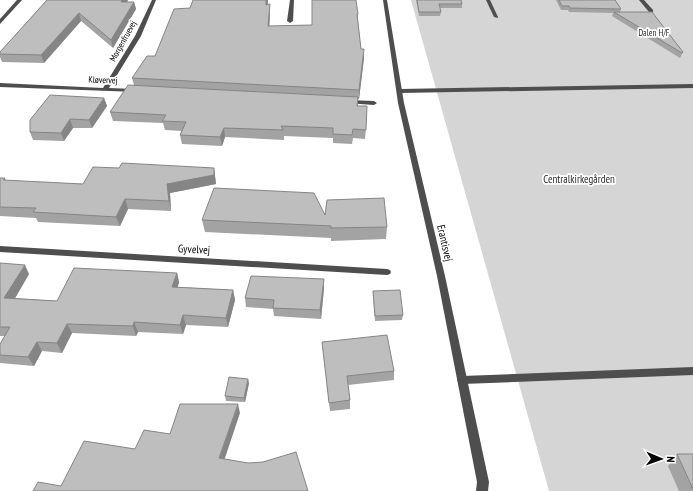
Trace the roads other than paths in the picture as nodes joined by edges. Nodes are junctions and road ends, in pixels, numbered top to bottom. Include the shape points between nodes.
1 (20, 0) edge
2 (154, 0) edge
3 (292, 0) edge
4 (385, 0) edge
5 (488, 0) edge
6 (641, 0) edge
7 (651, 11) edge
8 (496, 16) dead end
9 (290, 21) dead end
10 (0, 22) edge
11 (0, 86) edge
12 (693, 86) edge
13 (105, 89) junction
14 (145, 91) edge
15 (400, 91) junction
16 (342, 101) edge
17 (374, 103) dead end
18 (0, 249) edge
19 (387, 272) dead end
20 (693, 371) edge
21 (462, 380) junction
22 (482, 491) edge

1 - 10 street
2 - 13 street, Morgenfruevej via 138,36
3 - 9 street
4 - 15 street, Erantisvej
5 - 8 street
6 - 7 street
11 - 13 street, Kløvervej
12 - 15 street
13 - 14 street, Kløvervej
15 - 21 street, Erantisvej
16 - 17 street
18 - 19 street, Gyvelvej
20 - 21 street
21 - 22 street, Erantisvej via 483,482

